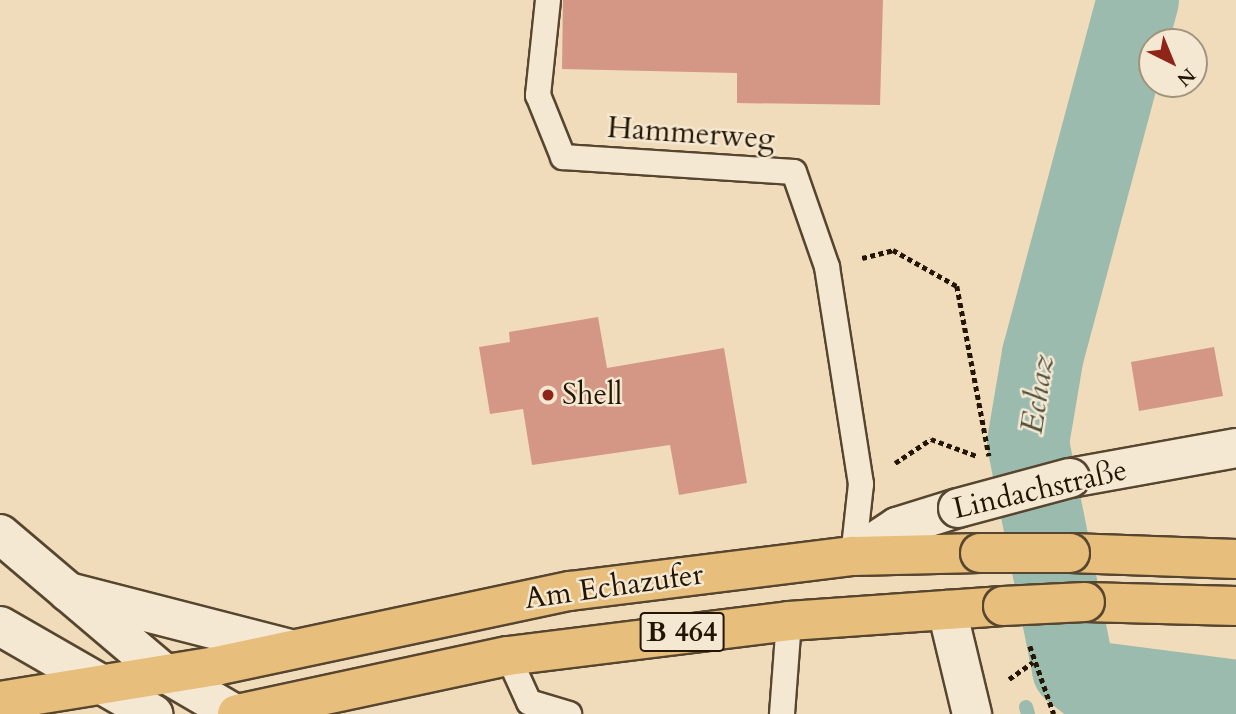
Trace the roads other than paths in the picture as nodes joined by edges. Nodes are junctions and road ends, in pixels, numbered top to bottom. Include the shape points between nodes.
1 (548, 0) edge
2 (1236, 448) edge
3 (0, 534) edge
4 (853, 556) junction
5 (1236, 559) edge
6 (68, 592) junction
7 (1236, 606) edge
8 (947, 610) junction
9 (789, 621) junction
10 (0, 626) edge
11 (290, 649) junction
12 (508, 656) junction
13 (163, 672) junction
14 (94, 685) junction
15 (0, 703) edge
16 (18, 714) edge
17 (153, 714) edge
18 (236, 714) edge
19 (569, 714) edge
20 (782, 714) edge
21 (972, 714) edge

1 - 4 lane, Hammerweg via 538,95 563,157 794,172 827,267 861,484
2 - 4 street, Lindachstraße, bridge via 1070,478 958,508 897,527
3 - 6 street
4 - 5 main road, Am Echazufer / B 464, bridge via 1070,553
4 - 11 main road, Am Echazufer / B 464 via 570,591
6 - 11 street
6 - 13 street
7 - 8 main road, Am Echazufer / B 464, bridge via 1085,602
8 - 9 main road, Am Echazufer / B 464
8 - 21 street
9 - 12 main road, Am Echazufer / B 464
9 - 20 lane
10 - 14 street
11 - 13 main road, Am Echazufer / B 464
12 - 18 main road, Am Echazufer / B 464
12 - 19 lane via 529,702
13 - 14 main road, Am Echazufer / B 464
13 - 18 street
14 - 15 main road, Am Echazufer / B 464
14 - 17 street
15 - 16 street

